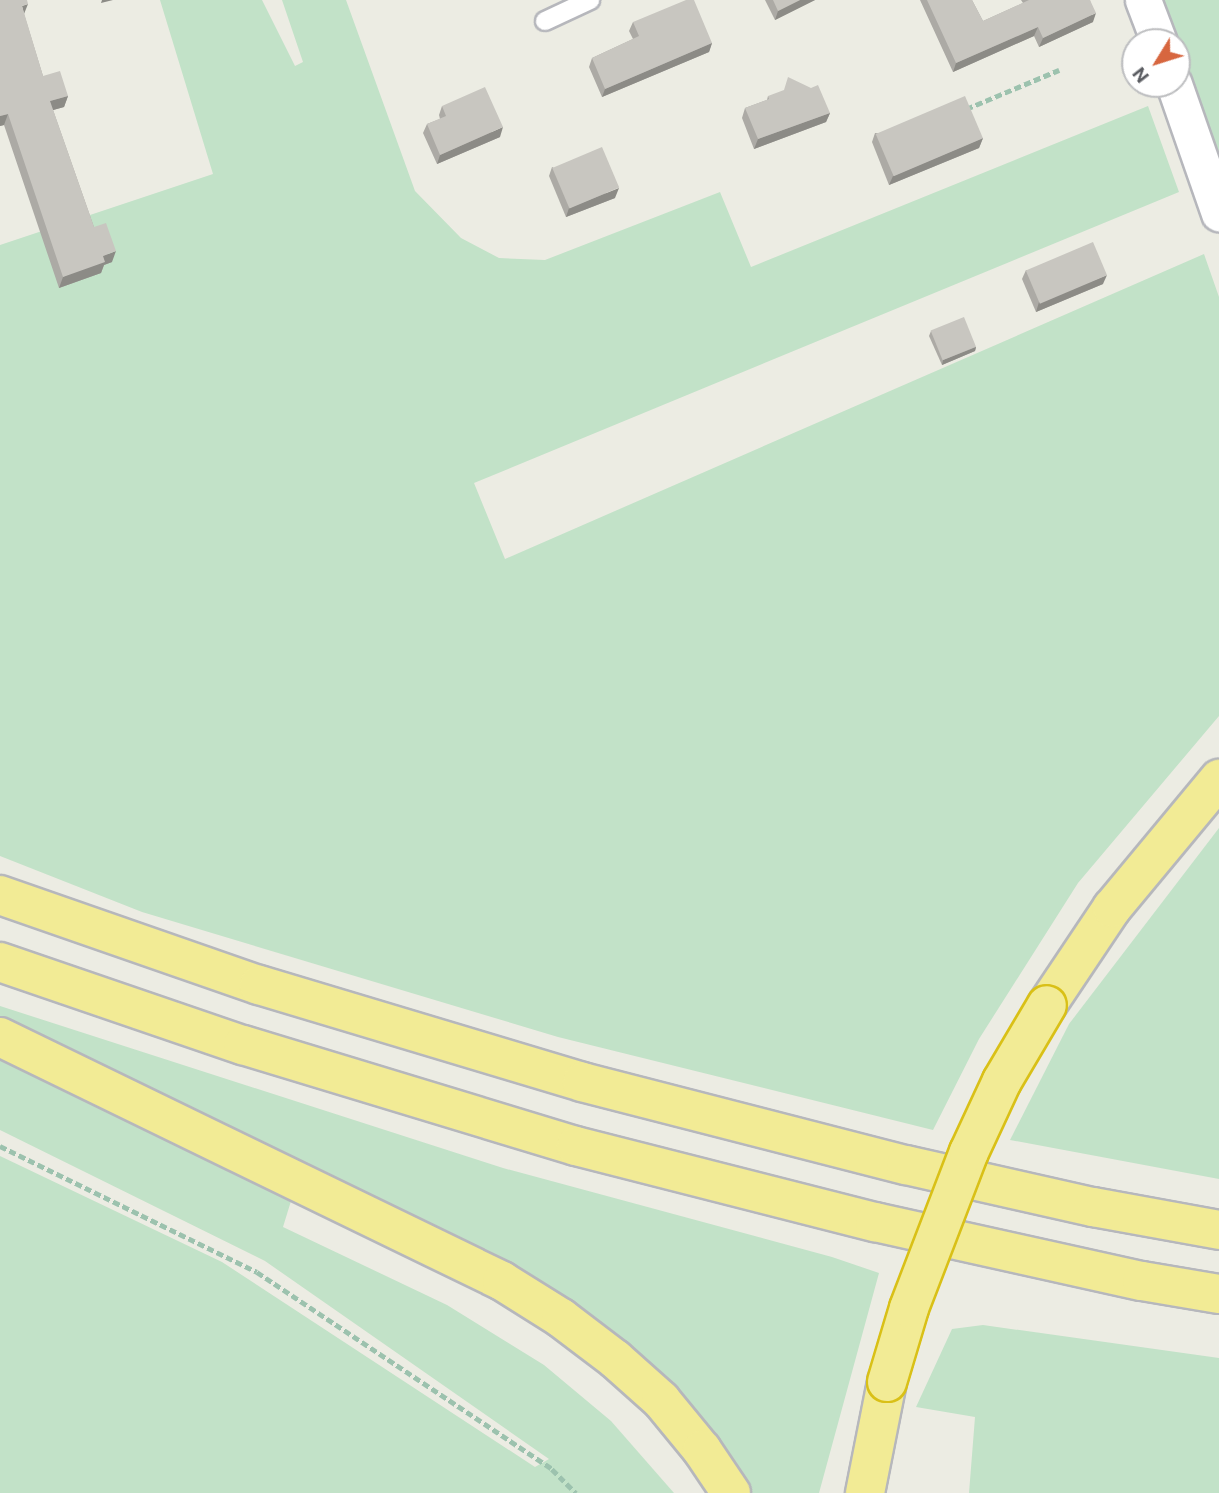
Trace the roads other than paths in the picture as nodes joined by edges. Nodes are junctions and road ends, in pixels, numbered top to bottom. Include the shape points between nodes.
1 (590, 0) edge
2 (1143, 0) edge
3 (545, 21) dead end
4 (1154, 28) edge
5 (1179, 98) edge
6 (1219, 213) edge
7 (1219, 779) edge
8 (0, 895) edge
9 (0, 961) edge
10 (0, 1037) edge
11 (1219, 1230) edge
12 (1219, 1294) edge
13 (731, 1493) edge
14 (865, 1493) edge

1 - 3 lane
2 - 4 street
5 - 6 street
7 - 14 highway, bridge via 1112,908 1002,1081 969,1152 909,1308 887,1382
8 - 11 highway via 258,985 582,1082 906,1165
9 - 12 highway via 255,1049 576,1146 875,1222
10 - 13 highway via 433,1247 561,1318 661,1400

